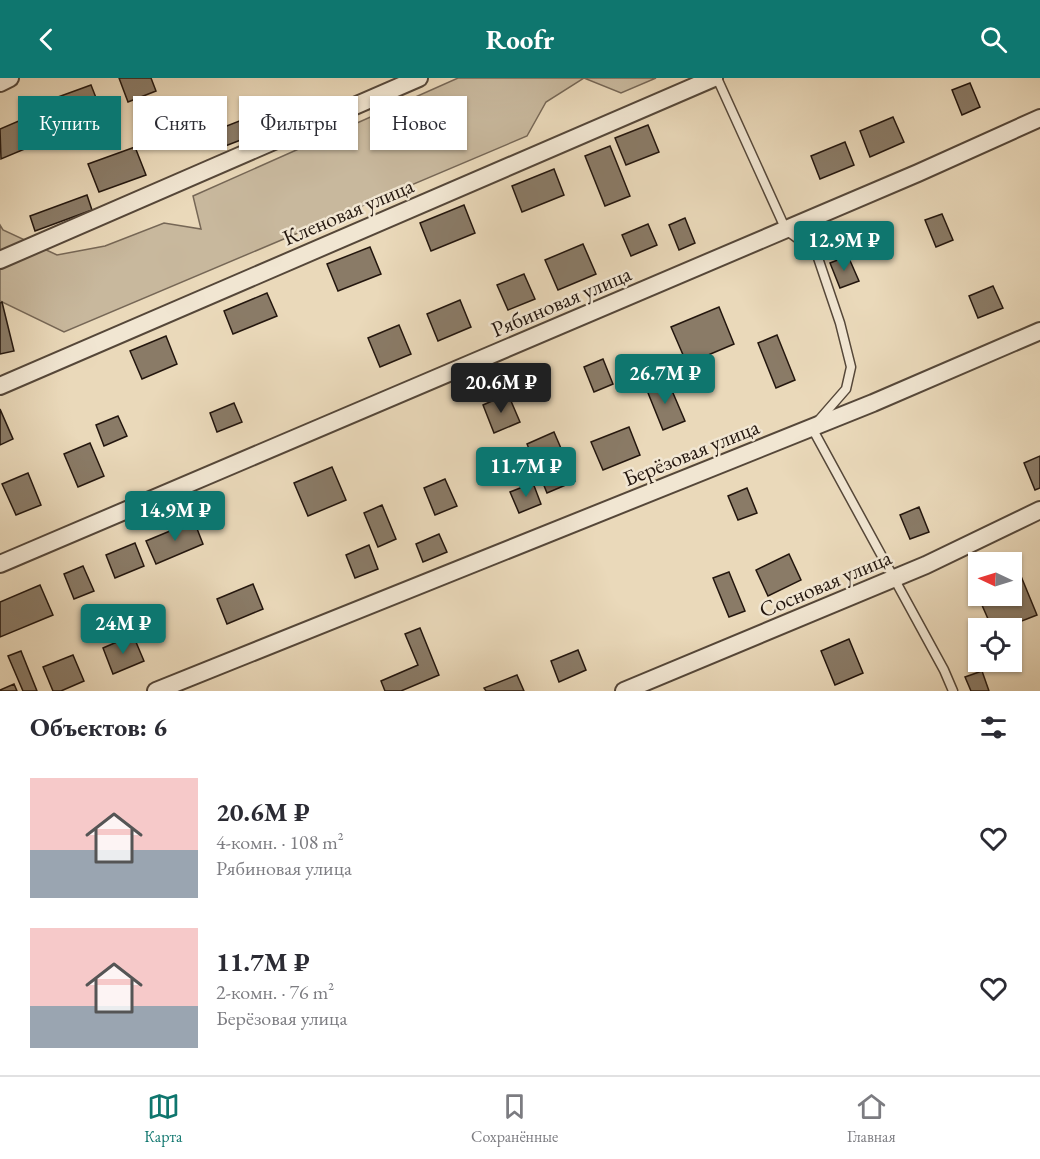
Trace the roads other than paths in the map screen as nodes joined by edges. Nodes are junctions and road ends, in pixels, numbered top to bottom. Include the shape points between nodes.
1 (10, 78) edge
2 (419, 78) edge
3 (715, 78) edge
4 (0, 82) edge
5 (1040, 118) edge
6 (786, 230) junction
7 (0, 260) edge
8 (1040, 331) edge
9 (0, 386) edge
10 (812, 428) junction
11 (1040, 510) edge
12 (0, 564) edge
13 (893, 578) junction
14 (156, 691) edge
15 (624, 691) edge
16 (953, 691) edge

1 - 4 street
2 - 7 street
3 - 6 lane
3 - 9 street, Кленовая улица
5 - 6 street, Рябиновая улица
6 - 10 lane via 816,252 851,367 846,389
6 - 12 street, Рябиновая улица
8 - 10 street, Берёзовая улица
10 - 13 lane
10 - 14 street, Берёзовая улица
11 - 13 street, Сосновая улица
13 - 15 street, Сосновая улица
13 - 16 lane

